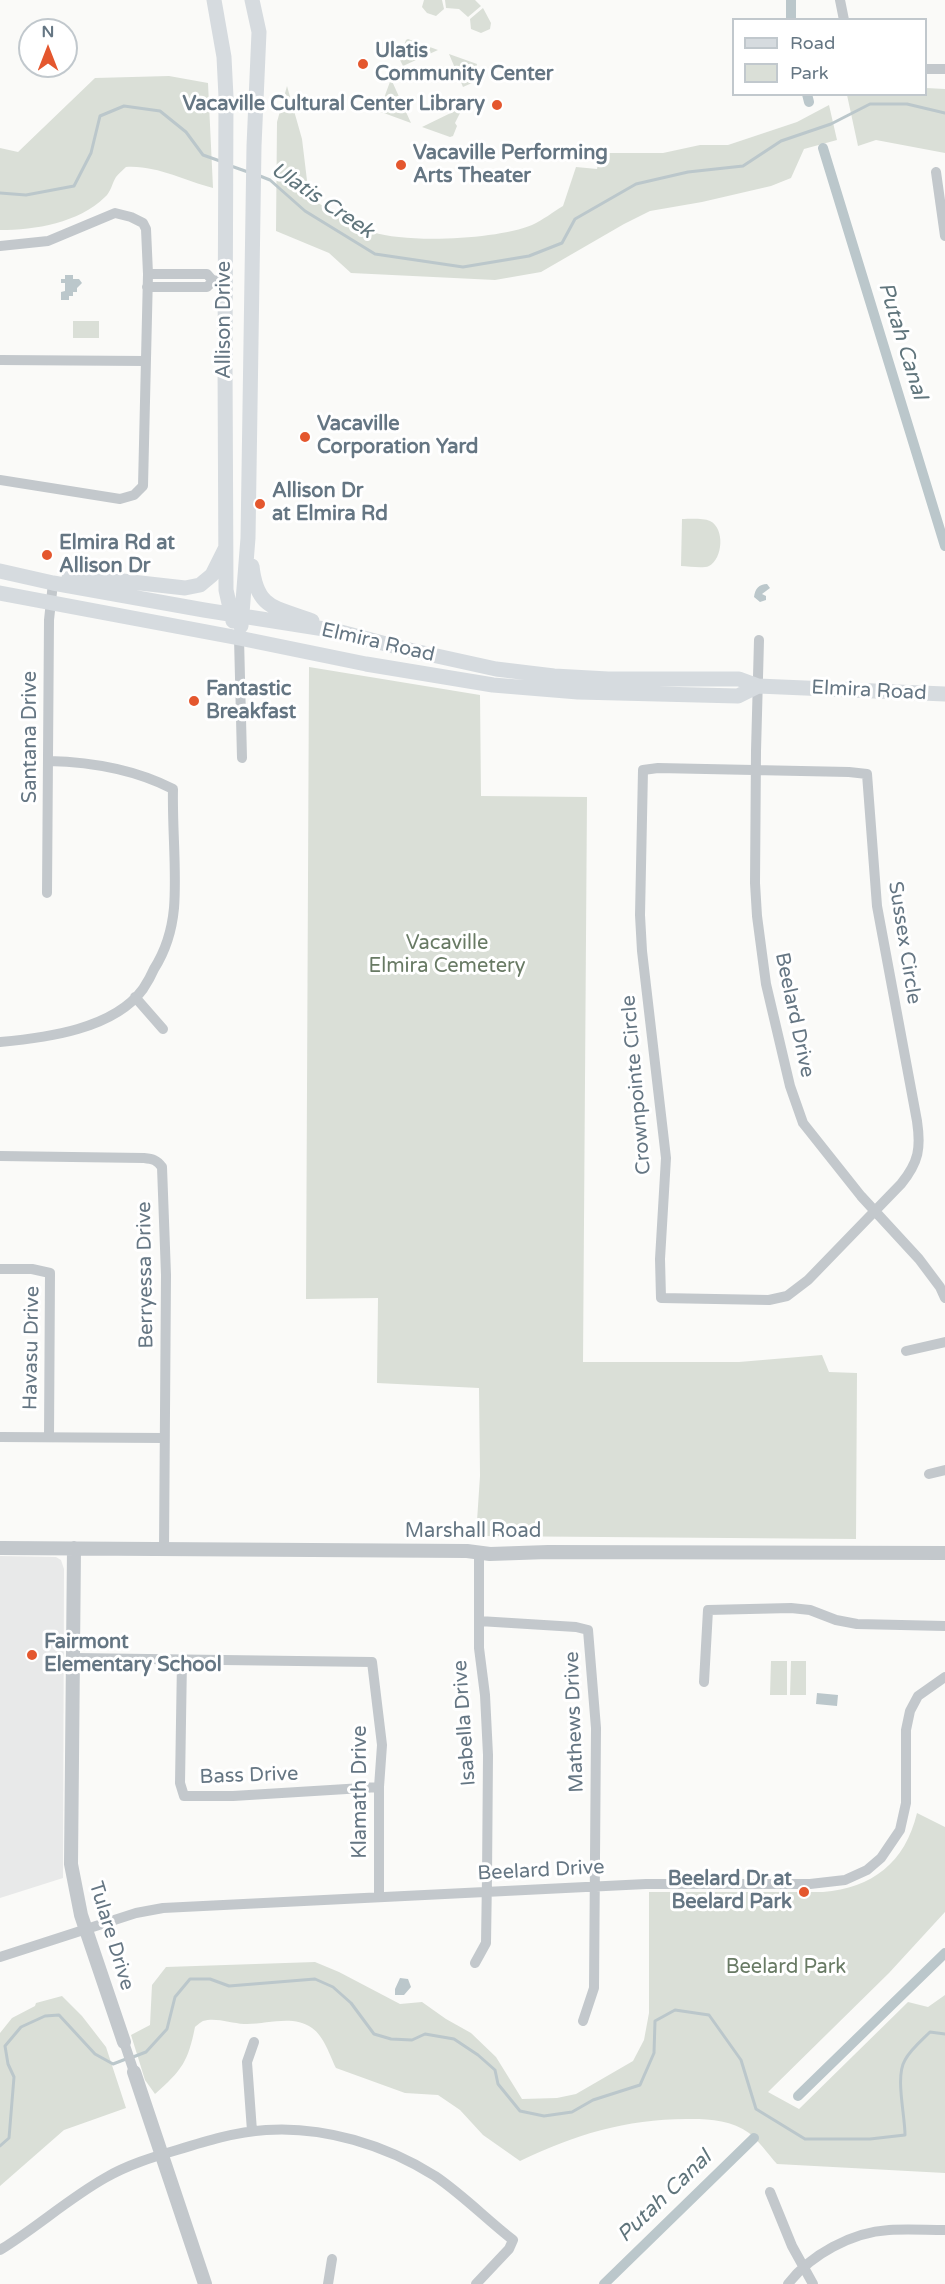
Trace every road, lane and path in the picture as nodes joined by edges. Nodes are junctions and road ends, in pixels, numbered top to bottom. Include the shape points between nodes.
1 (214, 0) edge
2 (252, 0) edge
3 (840, 0) edge
4 (844, 18) edge
5 (927, 69) edge
6 (945, 69) edge
7 (936, 172) dead end
8 (945, 234) edge
9 (0, 246) edge
10 (148, 274) junction
11 (219, 280) junction
12 (147, 287) junction
13 (0, 360) edge
14 (145, 361) junction
15 (0, 480) edge
16 (248, 538) junction
17 (226, 546) junction
18 (0, 571) edge
19 (47, 581) junction
20 (0, 593) edge
21 (50, 602) junction
22 (236, 615) junction
23 (337, 631) junction
24 (239, 638) junction
25 (759, 640) dead end
26 (758, 686) junction
27 (945, 694) edge
28 (242, 758) dead end
29 (49, 761) junction
30 (757, 770) junction
31 (47, 893) dead end
32 (135, 997) junction
33 (163, 1029) dead end
34 (0, 1042) edge
35 (0, 1156) edge
36 (875, 1210) junction
37 (0, 1269) edge
38 (945, 1298) edge
39 (945, 1342) edge
40 (906, 1351) dead end
41 (0, 1437) edge
42 (49, 1437) junction
43 (164, 1438) junction
44 (945, 1470) edge
45 (928, 1474) dead end
46 (0, 1548) edge
47 (74, 1548) junction
48 (164, 1549) junction
49 (478, 1552) junction
50 (945, 1553) edge
51 (478, 1621) junction
52 (945, 1626) edge
53 (74, 1658) junction
54 (182, 1660) junction
55 (945, 1677) edge
56 (704, 1682) dead end
57 (379, 1787) junction
58 (595, 1887) junction
59 (487, 1892) junction
60 (379, 1897) junction
61 (86, 1929) junction
62 (0, 1957) edge
63 (475, 1963) dead end
64 (583, 2021) dead end
65 (124, 2042) joint
66 (254, 2042) dead end
67 (134, 2072) joint
68 (252, 2131) junction
69 (161, 2154) junction
70 (771, 2192) dead end
71 (945, 2230) edge
72 (0, 2250) edge
73 (332, 2259) dead end
74 (804, 2267) junction
75 (205, 2284) edge
76 (328, 2284) edge
77 (476, 2284) edge
78 (788, 2284) edge
79 (813, 2284) edge

1 - 11 main road, Allison Drive via 224,57 227,132
2 - 16 main road, Allison Drive via 258,32
3 - 4 street
5 - 6 street
7 - 8 street
9 - 10 street via 48,241 116,213 143,223
10 - 11 street via 207,274
10 - 12 street
11 - 12 street via 207,287
11 - 17 main road, Allison Drive
12 - 14 street
13 - 14 street
14 - 15 street via 144,477 143,486 134,495 107,498
16 - 22 main road, Allison Drive
16 - 23 main road via 253,578 260,596 279,609
17 - 19 main road via 212,575 200,585 185,588 105,579
17 - 22 main road, Allison Drive via 226,590
18 - 19 main road, Elmira Road
19 - 21 street, Santana Drive
19 - 22 main road, Elmira Road
20 - 21 main road, Elmira Road
21 - 24 main road, Elmira Road
21 - 29 street, Santana Drive
22 - 23 main road, Elmira Road
22 - 24 main road, Allison Drive
23 - 26 main road, Elmira Road via 496,669 608,679 739,679
24 - 26 main road, Elmira Road via 493,685 578,692 738,696
24 - 28 street, Allison Drive
25 - 26 street, Beelard Drive
26 - 27 main road, Elmira Road
26 - 30 street, Beelard Drive
29 - 31 street, Santana Drive
29 - 32 street via 103,767 155,780 173,789 171,928 161,958
30 - 36 street, Beelard Drive via 757,916 766,984 790,1086 803,1123
30 - 36 street, Sussex Circle via 867,774 877,906 920,1138 912,1170
30 - 36 street, Crownpointe Circle via 643,770 642,942 666,1158 661,1298 769,1300 787,1296 808,1280
32 - 33 street
32 - 34 street via 89,1026 56,1035
35 - 43 street, Berryessa Drive via 144,1158 153,1159 162,1167 166,1275
36 - 38 street, Beelard Drive via 919,1259
37 - 42 street, Havasu Drive via 50,1273
39 - 40 street
41 - 42 street
42 - 43 street
43 - 48 street, Berryessa Drive
44 - 45 street
46 - 47 street, Marshall Road
47 - 48 street, Marshall Road
47 - 53 street, Tulare Drive
48 - 49 street, Marshall Road
49 - 50 street, Marshall Road
49 - 51 street, Isabella Drive
51 - 58 street, Mathews Drive via 588,1630 596,1728
51 - 59 street, Isabella Drive via 488,1755
52 - 56 street via 856,1624 791,1608 708,1610
53 - 54 street, Klamath Drive
53 - 61 street, Tulare Drive via 71,1864
54 - 57 street, Klamath Drive via 372,1662 382,1745
54 - 57 street, Bass Drive via 180,1783 184,1796
55 - 58 street, Beelard Drive via 918,1696 910,1711 902,1822 891,1846 867,1870 824,1884
57 - 60 street, Klamath Drive
58 - 59 street, Beelard Drive
58 - 64 street via 594,1988
59 - 60 street, Beelard Drive
59 - 63 street, Isabella Drive via 486,1943
60 - 61 street, Beelard Drive via 163,1908
61 - 62 street, Beelard Drive
61 - 65 street, Tulare Drive
65 - 67 street, Tulare Drive
66 - 68 street via 247,2062
67 - 69 street, Tulare Drive
68 - 69 street
68 - 77 street via 332,2135 398,2156 433,2175 513,2240
69 - 72 street via 104,2178
69 - 75 street, Tulare Drive
70 - 74 street
71 - 74 street via 887,2230 861,2235
73 - 76 street
74 - 78 street
74 - 79 street

